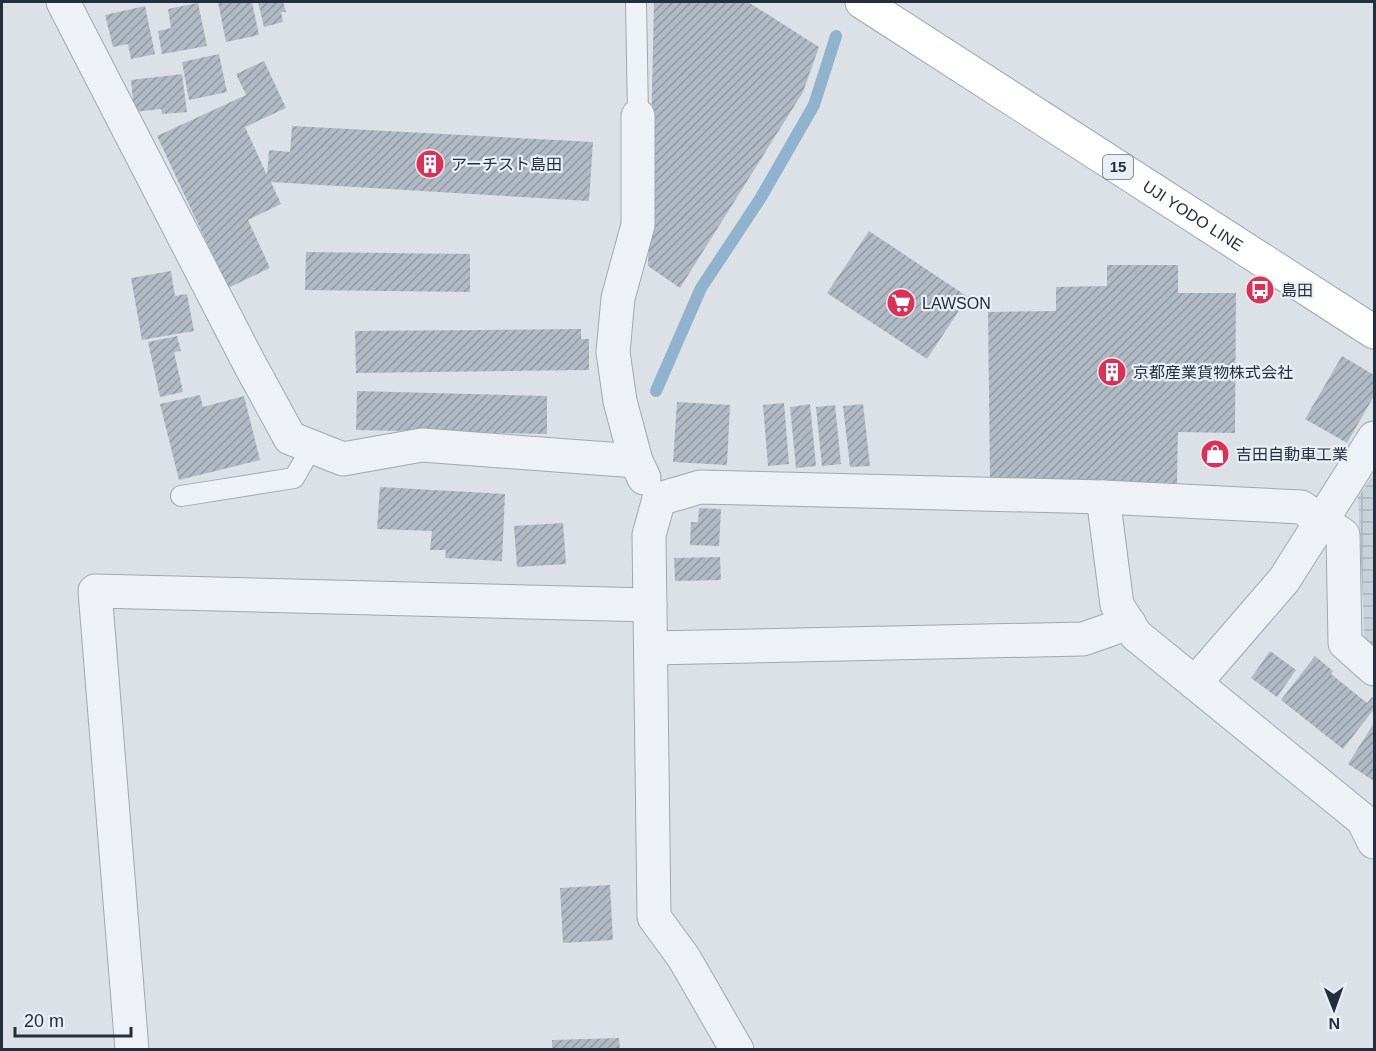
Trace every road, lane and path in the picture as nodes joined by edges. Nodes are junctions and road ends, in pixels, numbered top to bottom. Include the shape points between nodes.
1 (66, 2) edge
2 (636, 2) edge
3 (862, 2) edge
4 (638, 116) joint
5 (1374, 332) edge
6 (1374, 438) edge
7 (312, 447) junction
8 (636, 461) junction
9 (181, 495) dead end
10 (1103, 497) junction
11 (659, 499) junction
12 (1321, 520) junction
13 (650, 605) junction
14 (1129, 623) junction
15 (651, 648) junction
16 (1374, 669) edge
17 (1195, 683) junction
18 (1374, 842) edge
19 (132, 1050) edge
20 (737, 1050) edge

1 - 7 street via 290,438
2 - 4 lane
3 - 5 main road, UJI YODO LINE / 15
4 - 8 street via 639,225 618,298 613,352 620,401
6 - 12 street
7 - 8 street via 343,459 422,445
7 - 9 lane via 294,478
8 - 11 street
10 - 11 street via 700,487
10 - 12 street via 1302,507
10 - 14 street via 1117,605
11 - 13 street via 649,535
12 - 16 street via 1343,536 1345,643
12 - 17 street via 1284,580
13 - 15 street
13 - 19 street via 95,591
14 - 15 street via 1083,639
14 - 17 street via 1136,635
15 - 20 street via 654,917 684,958
17 - 18 street via 1363,820

